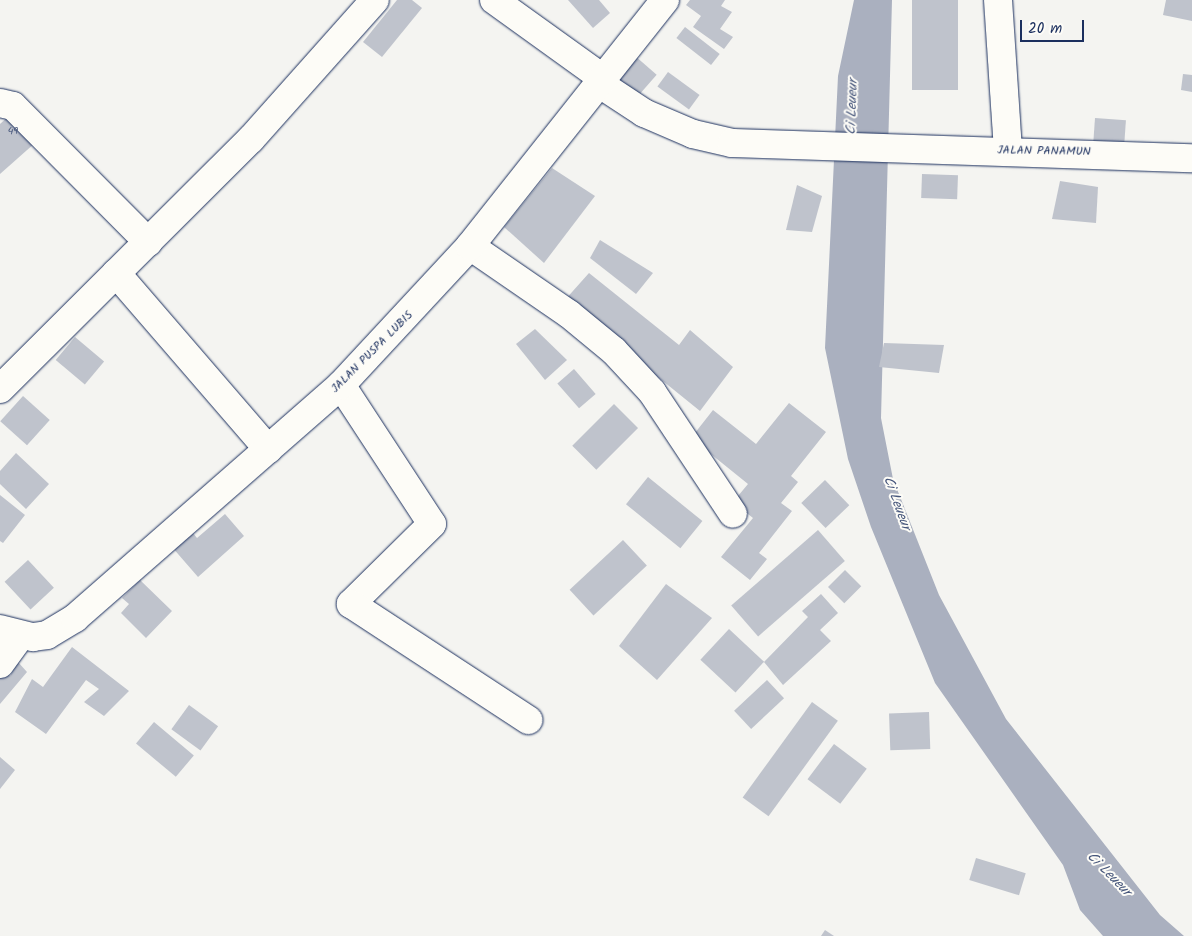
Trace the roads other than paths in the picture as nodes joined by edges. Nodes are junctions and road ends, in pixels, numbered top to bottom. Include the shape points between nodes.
1 (374, 0) edge
2 (494, 0) edge
3 (665, 0) edge
4 (998, 0) edge
5 (602, 81) junction
6 (0, 103) edge
7 (1008, 150) junction
8 (1192, 158) edge
9 (148, 242) junction
10 (470, 246) junction
11 (116, 273) junction
12 (341, 385) junction
13 (0, 390) edge
14 (268, 448) junction
15 (734, 514) dead end
16 (10, 632) edge
17 (0, 664) edge
18 (528, 720) dead end

1 - 9 street via 251,139
2 - 5 street, JALAN PANAMUN
3 - 5 street, JALAN PUSPA LUBIS
4 - 7 street
5 - 7 street, JALAN PANAMUN via 644,113 693,134 768,147
5 - 10 street, JALAN PUSPA LUBIS
6 - 9 street via 13,106
7 - 8 street, JALAN PANAMUN
9 - 11 street
10 - 12 street, JALAN PUSPA LUBIS
10 - 15 street via 569,314 614,351 652,392
11 - 13 street
11 - 14 street
12 - 14 street, JALAN PUSPA LUBIS
12 - 18 street via 432,524 351,604
14 - 16 street, JALAN PUSPA LUBIS via 75,618 48,635
16 - 17 street

